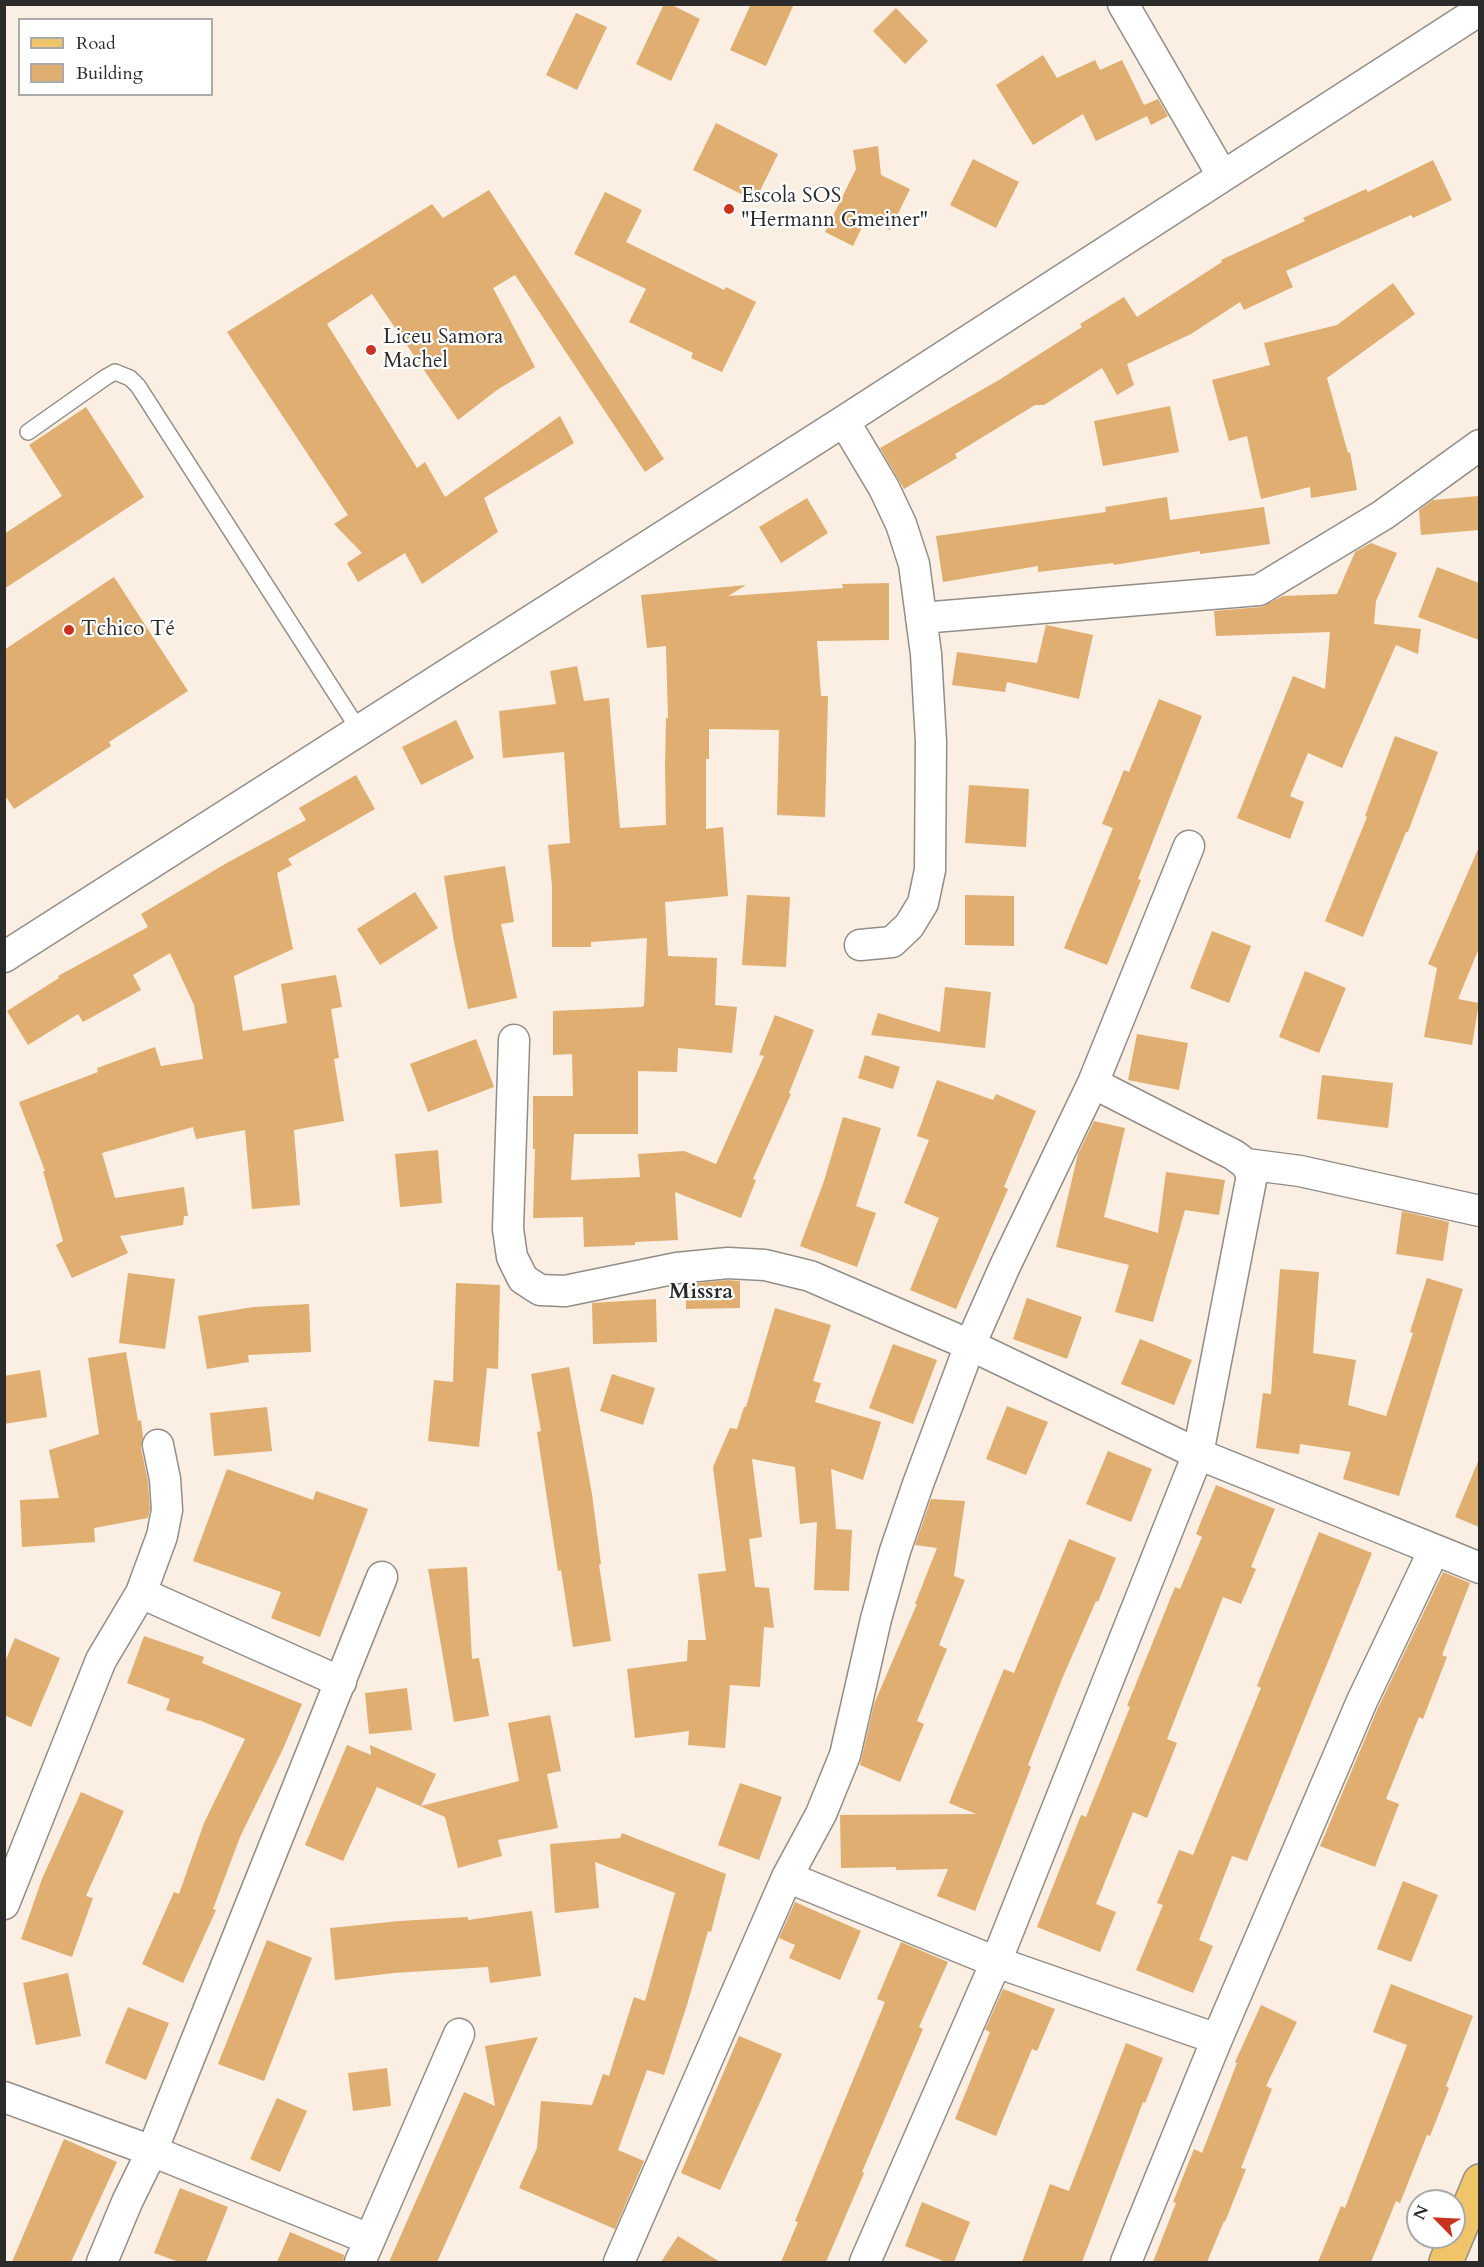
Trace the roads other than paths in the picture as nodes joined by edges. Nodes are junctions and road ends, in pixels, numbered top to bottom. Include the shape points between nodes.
1 (1123, 4) edge
2 (1479, 10) edge
3 (1222, 175) junction
4 (844, 421) junction
5 (28, 432) dead end
6 (1479, 446) edge
7 (921, 618) junction
8 (359, 730) junction
9 (1189, 846) dead end
10 (861, 945) dead end
11 (4, 957) edge
12 (514, 1040) dead end
13 (1093, 1083) junction
14 (1246, 1164) junction
15 (1479, 1211) edge
16 (970, 1345) junction
17 (158, 1445) dead end
18 (1198, 1455) junction
19 (1434, 1550) junction
20 (1479, 1568) edge
21 (382, 1577) dead end
22 (141, 1593) junction
23 (341, 1682) junction
24 (787, 1877) junction
25 (4, 1904) edge
26 (996, 1962) junction
27 (459, 2034) dead end
28 (1217, 2039) junction
29 (4, 2097) edge
30 (152, 2151) junction
31 (1479, 2181) edge
32 (365, 2251) edge
33 (102, 2262) edge
34 (619, 2262) edge
35 (865, 2262) edge
36 (1126, 2262) edge
37 (1446, 2262) edge

1 - 3 street
2 - 3 street
3 - 4 street
4 - 7 street via 901,524 915,564
4 - 8 street
5 - 8 lane via 115,372 130,378
6 - 7 street via 1383,515 1260,590
7 - 10 street via 931,742 930,870 923,903 909,926 892,942
8 - 11 street
9 - 13 street
12 - 16 street via 508,1229 512,1257 523,1278 540,1290 565,1292 677,1268 728,1263 765,1265 810,1276
13 - 14 street
13 - 16 street
14 - 15 street via 1300,1171
14 - 18 street via 1252,1175
16 - 18 street
16 - 24 street via 895,1551 844,1755 821,1814
17 - 22 street via 167,1510 162,1536
18 - 19 street
18 - 26 street
19 - 20 street
19 - 28 street via 1362,1701
21 - 23 street
22 - 23 street
22 - 25 street via 101,1660
23 - 30 street
24 - 26 street
24 - 34 street
26 - 28 street
26 - 35 street
27 - 32 street
28 - 36 street
29 - 30 street
30 - 32 street
30 - 33 street
31 - 37 main road

